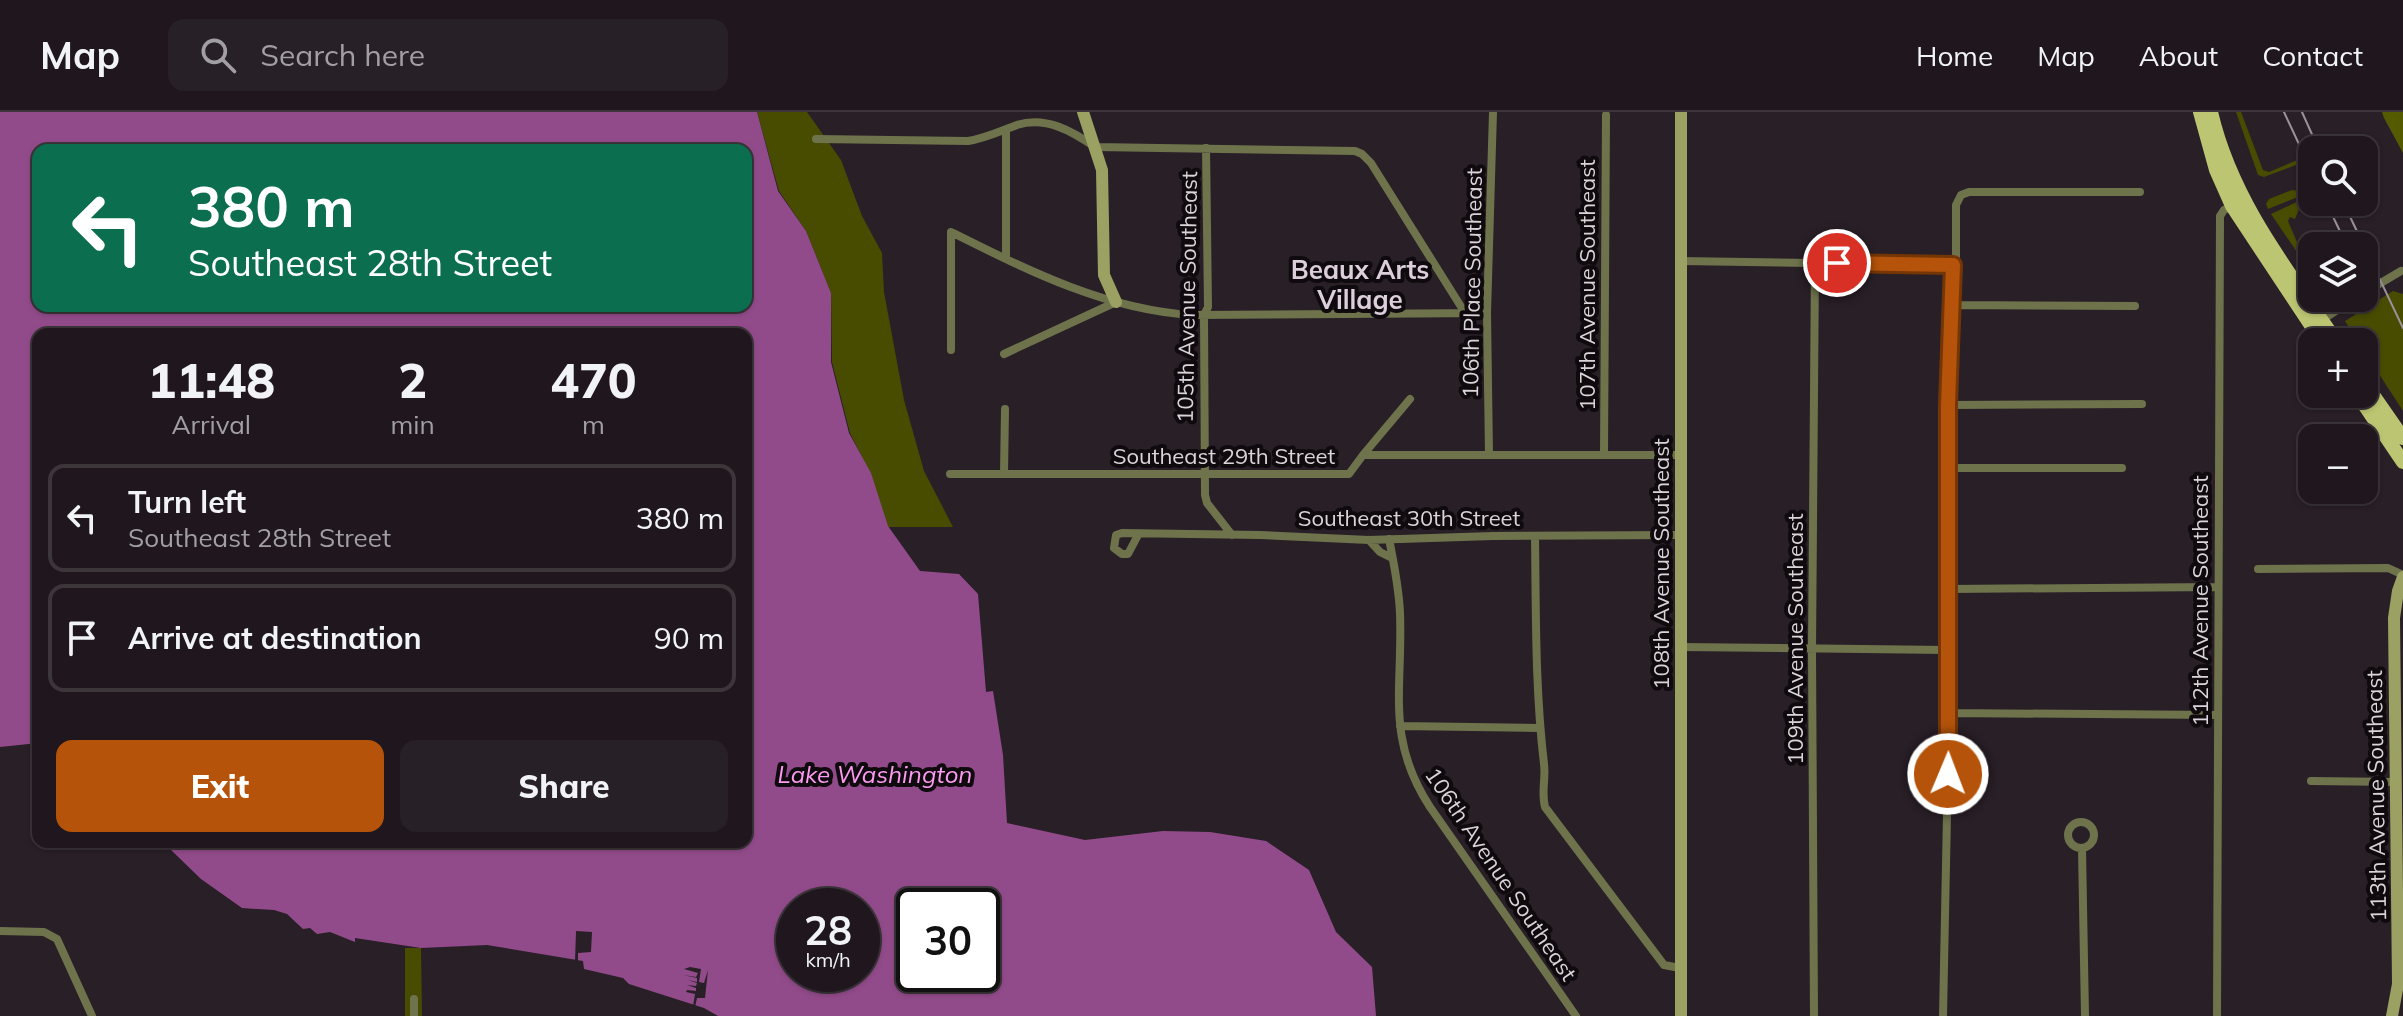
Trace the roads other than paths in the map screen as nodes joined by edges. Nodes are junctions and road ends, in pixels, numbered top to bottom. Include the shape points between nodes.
1 (1083, 112) edge
2 (1493, 112) edge
3 (1681, 112) edge
4 (2200, 112) edge
5 (2211, 112) edge
6 (1606, 115) dead end
7 (1006, 130) junction
8 (816, 139) dead end
9 (1095, 147) junction
10 (1206, 148) junction
11 (2140, 192) dead end
12 (2238, 203) junction
13 (1006, 259) junction
14 (1680, 261) junction
15 (1815, 262) junction
16 (1953, 265) junction
17 (2401, 271) dead end
18 (2378, 285) edge
19 (1116, 302) junction
20 (1950, 305) junction
21 (2135, 306) dead end
22 (2335, 312) edge
23 (1465, 313) junction
24 (1487, 313) junction
25 (1204, 315) junction
26 (2317, 324) junction
27 (2318, 328) edge
28 (2321, 328) edge
29 (951, 350) dead end
30 (1004, 354) dead end
31 (1410, 399) dead end
32 (2378, 402) edge
33 (2142, 404) dead end
34 (1948, 405) junction
35 (2366, 408) edge
36 (1005, 409) dead end
37 (2403, 438) edge
38 (1363, 455) junction
39 (1489, 455) junction
40 (1604, 455) junction
41 (1681, 455) junction
42 (2403, 462) edge
43 (1948, 468) junction
44 (2122, 468) dead end
45 (950, 474) dead end
46 (1004, 474) junction
47 (1203, 475) junction
48 (1138, 535) dead end
49 (1232, 535) junction
50 (1680, 535) junction
51 (1535, 536) junction
52 (1389, 539) junction
53 (1369, 540) junction
54 (1392, 558) junction
55 (2258, 569) dead end
56 (2403, 576) edge
57 (2218, 587) junction
58 (1948, 589) junction
59 (1680, 647) junction
60 (1812, 650) junction
61 (1947, 650) junction
62 (1949, 713) junction
63 (2218, 715) junction
64 (1400, 726) junction
65 (1540, 728) junction
66 (2311, 781) dead end
67 (2396, 782) junction
68 (2400, 829) edge
69 (2082, 849) dead end
70 (0, 931) edge
71 (1680, 968) junction
72 (414, 999) dead end
73 (92, 1016) edge
74 (414, 1016) edge
75 (1576, 1016) edge
76 (1681, 1016) edge
77 (1814, 1016) edge
78 (1943, 1016) edge
79 (2085, 1016) edge
80 (2217, 1016) edge
81 (2392, 1016) edge

1 - 9 street
2 - 24 street, 106th Place Southeast
3 - 14 street, 108th Avenue Southeast
4 - 12 main road via 2216,170
5 - 12 main road
6 - 40 street, 107th Avenue Southeast
7 - 8 street via 952,142
7 - 9 street via 1039,122 1070,131
7 - 13 street
9 - 10 street
9 - 19 street via 1102,170 1104,275
10 - 23 street via 1355,151 1368,158
10 - 25 street, 105th Avenue Southeast
11 - 16 street via 1961,195
12 - 26 main road
12 - 57 street, 112th Avenue Southeast via 2220,216
13 - 19 street
13 - 29 street via 951,232
14 - 15 street
14 - 41 street, 108th Avenue Southeast
15 - 16 street
15 - 60 street, 109th Avenue Southeast
16 - 20 street
17 - 18 street
19 - 25 street via 1155,312
19 - 30 street
20 - 21 street
20 - 34 street
22 - 26 street
23 - 24 street
23 - 25 street
24 - 39 street, 106th Place Southeast
25 - 47 street, 105th Avenue Southeast
26 - 27 main road
26 - 28 main road
31 - 38 street
32 - 37 main road
33 - 34 street
34 - 43 street
35 - 42 main road
36 - 46 street
38 - 39 street, Southeast 29th Street
38 - 47 street, Southeast 29th Street via 1349,474
39 - 40 street, Southeast 29th Street
40 - 41 street, Southeast 29th Street
41 - 50 street, 108th Avenue Southeast
43 - 44 street
43 - 58 street
45 - 46 street, Southeast 29th Street
46 - 47 street, Southeast 29th Street
47 - 49 street, 105th Avenue Southeast via 1207,503
48 - 49 street, Southeast 30th Street
49 - 53 street, Southeast 30th Street
50 - 51 street, Southeast 30th Street
50 - 59 street, 108th Avenue Southeast
51 - 52 street, Southeast 30th Street
51 - 65 street
52 - 53 street, Southeast 30th Street
52 - 54 street, 106th Avenue Southeast
53 - 54 street
54 - 64 street, 106th Avenue Southeast via 1401,617
55 - 56 street via 2388,568
56 - 67 street, 113th Avenue Southeast via 2394,618
57 - 58 street
57 - 63 street, 112th Avenue Southeast
58 - 61 street
59 - 60 street
59 - 71 street, 108th Avenue Southeast
60 - 61 street
60 - 77 street, 109th Avenue Southeast
61 - 62 street
62 - 63 street
62 - 78 street
63 - 80 street, 112th Avenue Southeast
64 - 65 street
64 - 75 street, 106th Avenue Southeast via 1418,789
65 - 71 street via 1545,807 1664,965
66 - 67 street
67 - 68 street, 113th Avenue Southeast
68 - 81 street, 113th Avenue Southeast via 2398,984
69 - 79 street
70 - 73 street via 44,932 57,939
71 - 76 street, 108th Avenue Southeast
72 - 74 street

